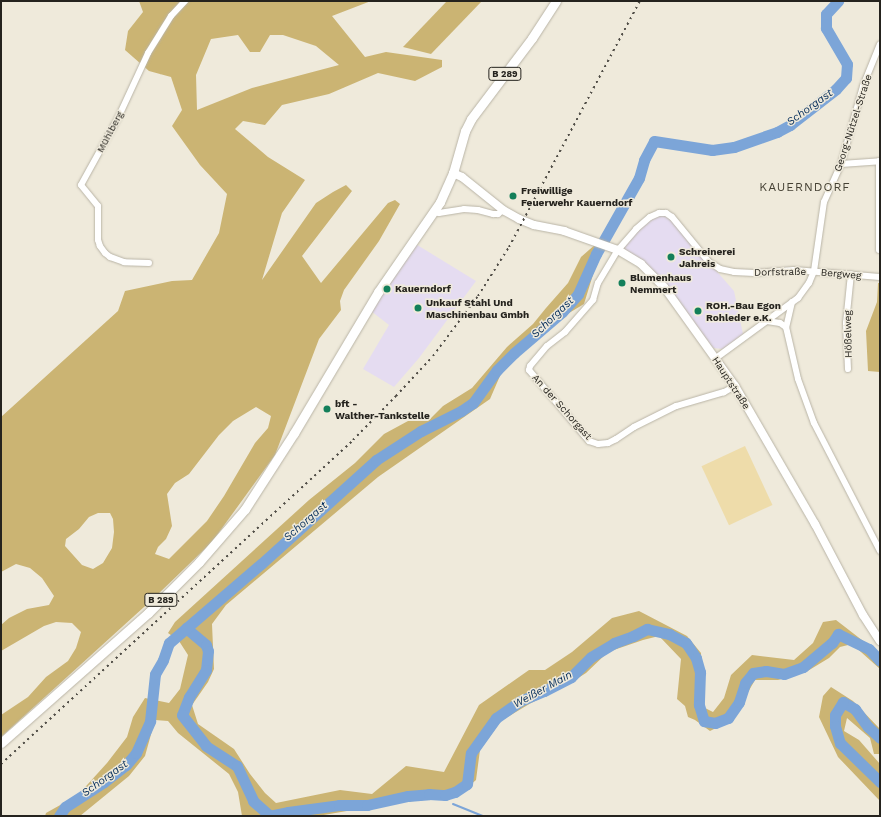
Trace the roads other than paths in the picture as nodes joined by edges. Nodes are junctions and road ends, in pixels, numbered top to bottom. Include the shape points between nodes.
1 (185, 1) edge
2 (556, 1) edge
3 (880, 44) edge
4 (879, 161) edge
5 (841, 164) junction
6 (452, 174) junction
7 (503, 210) junction
8 (434, 211) junction
9 (614, 249) junction
10 (879, 250) dead end
11 (149, 263) dead end
12 (814, 271) junction
13 (851, 274) junction
14 (880, 277) edge
15 (792, 302) junction
16 (767, 321) junction
17 (786, 327) junction
18 (716, 358) junction
19 (848, 369) dead end
20 (735, 386) junction
21 (880, 551) edge
22 (880, 641) edge
23 (1, 744) edge

1 - 11 street, Mühlberg via 171,16 148,53 118,118 81,185 98,206 98,240 105,253 124,262
2 - 6 main road, B 289 via 472,119 460,144
3 - 5 street, Georg-Nützel-Straße via 863,86
4 - 5 street
4 - 10 street
5 - 12 street, Georg-Nützel-Straße via 824,202
6 - 7 main road, Hauptstraße via 462,177
6 - 8 main road, B 289
7 - 8 street via 498,214 464,209 443,213
7 - 9 main road, Hauptstraße via 523,221
8 - 23 main road, B 289 via 378,292 294,433 245,508 199,562 148,613
9 - 12 street, Dorfstraße via 650,217 666,213 688,235 709,262 720,269 754,273
9 - 18 main road, Hauptstraße via 641,264 664,287
9 - 20 street, An der Schorgast via 593,300 564,332 547,346 529,370 587,437 598,444 608,443 676,406 724,392
12 - 13 street, Bergweg
12 - 15 street, Bergweg via 809,283
13 - 14 street, Bergweg
13 - 19 street, Hößelweg via 846,323
15 - 16 street, Bergweg
15 - 17 street
16 - 17 street via 780,323
16 - 18 street, Bergweg
17 - 21 street via 798,379 814,422
18 - 20 main road, Hauptstraße
20 - 22 main road, Hauptstraße

